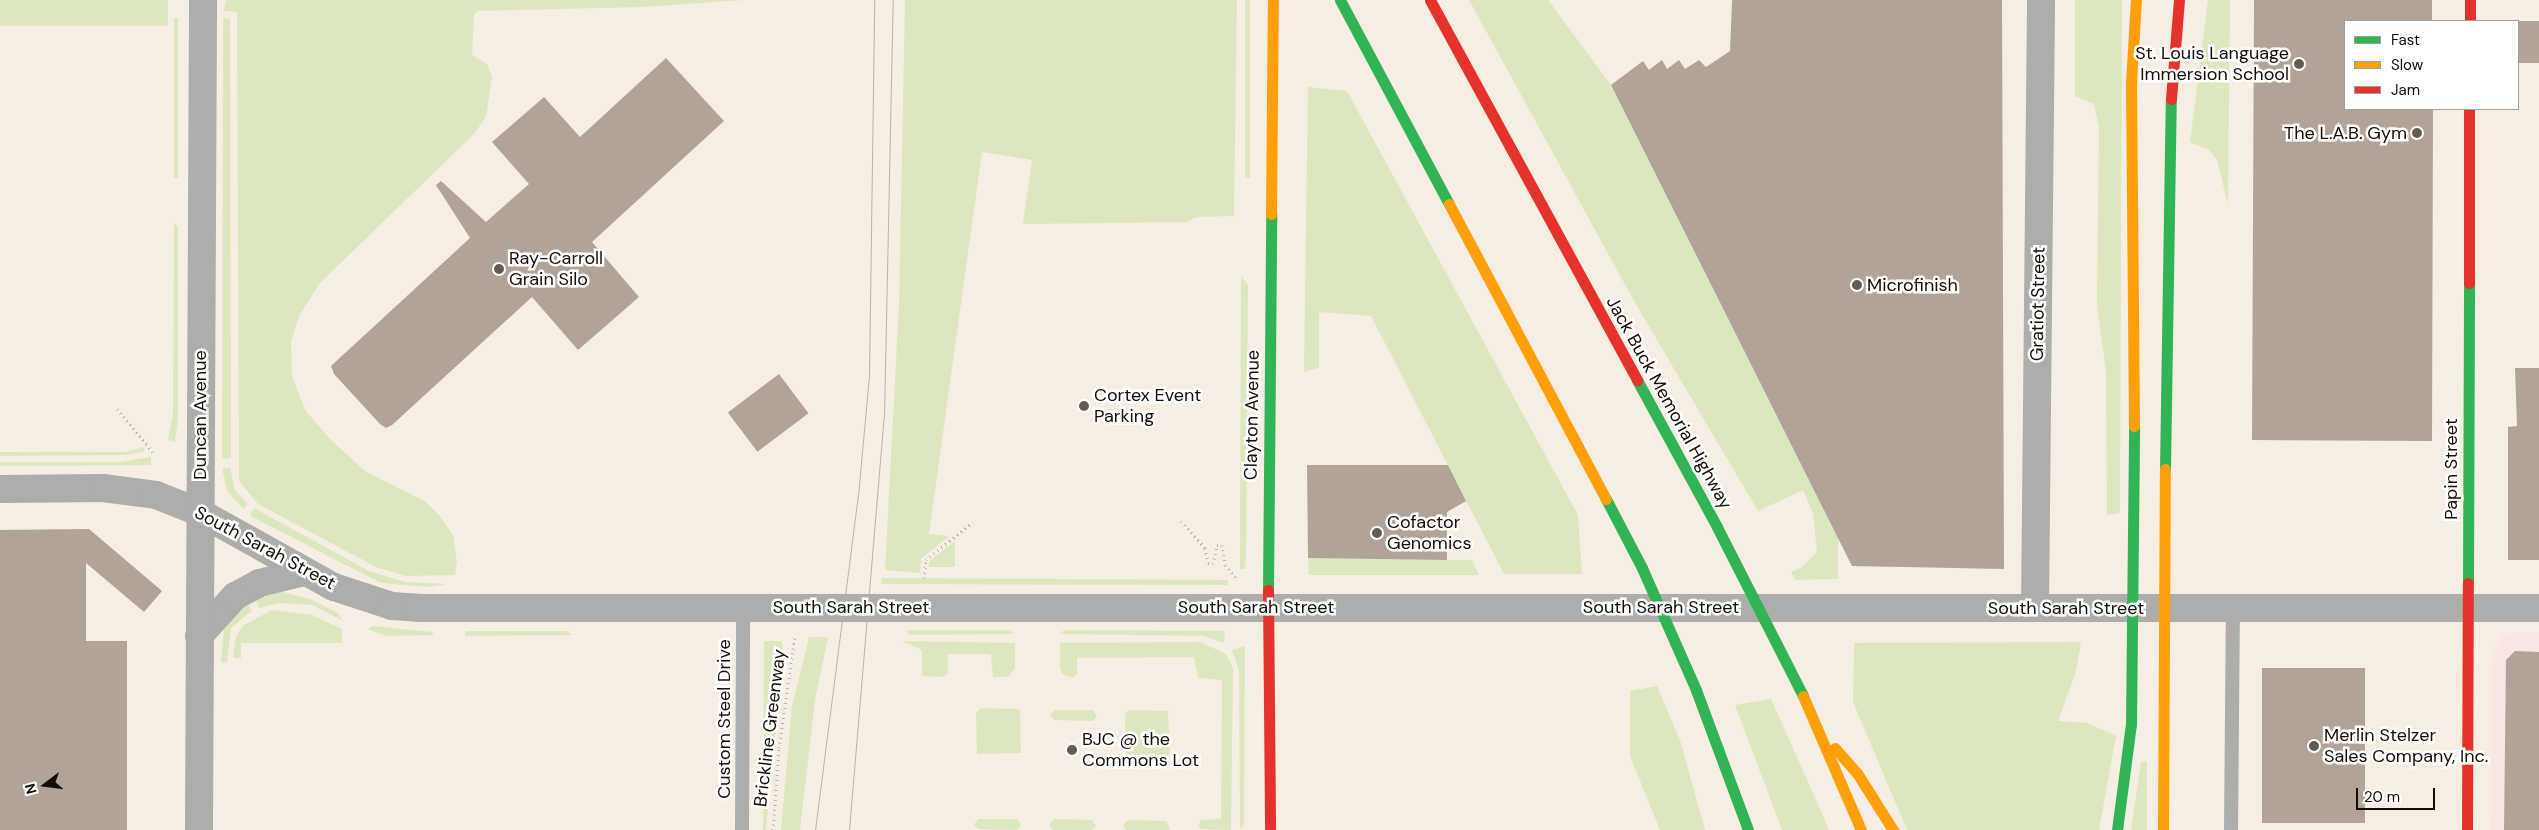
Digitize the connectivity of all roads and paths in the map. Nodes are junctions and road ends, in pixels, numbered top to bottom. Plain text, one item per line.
1 (202, 0) edge
2 (1273, 0) edge
3 (1340, 0) edge
4 (1430, 0) edge
5 (2040, 0) edge
6 (2136, 0) edge
7 (2179, 0) edge
8 (2470, 0) edge
9 (2470, 20) edge
10 (2470, 110) edge
11 (117, 409) dead end
12 (153, 452) dead end
13 (0, 489) edge
14 (200, 512) junction
15 (1181, 521) dead end
16 (973, 522) dead end
17 (304, 572) junction
18 (924, 578) dead end
19 (1236, 578) dead end
20 (743, 607) junction
21 (1268, 607) junction
22 (2035, 608) junction
23 (2469, 608) junction
24 (2539, 608) edge
25 (2233, 609) junction
26 (795, 630) dead end
27 (199, 636) junction
28 (1819, 730) junction
29 (199, 830) edge
30 (742, 830) edge
31 (773, 830) edge
32 (1270, 830) edge
33 (1748, 830) edge
34 (1861, 830) edge
35 (1893, 830) edge
36 (2117, 830) edge
37 (2163, 830) edge
38 (2231, 830) edge
39 (2467, 830) edge

1 - 14 street, Duncan Avenue
2 - 21 main road, Clayton Avenue
3 - 33 main road
4 - 28 main road, Jack Buck Memorial Highway
5 - 22 street, Gratiot Street
6 - 36 main road
7 - 37 main road
8 - 9 main road
10 - 23 main road, Papin Street
11 - 12 path
13 - 14 street, South Sarah Street
14 - 17 street, South Sarah Street
14 - 27 street, Duncan Avenue
15 - 19 path
16 - 18 path
17 - 20 street, South Sarah Street
17 - 27 street
20 - 21 street, South Sarah Street
20 - 30 lane, Custom Steel Drive
21 - 22 street, South Sarah Street
21 - 32 main road, Clayton Avenue
22 - 25 street, South Sarah Street
23 - 24 street, South Sarah Street
23 - 25 street, South Sarah Street
23 - 39 main road, Papin Street
25 - 38 lane
26 - 31 path, Brickline Greenway
27 - 29 street, Duncan Avenue
28 - 34 main road, Jack Buck Memorial Highway
28 - 35 main road

